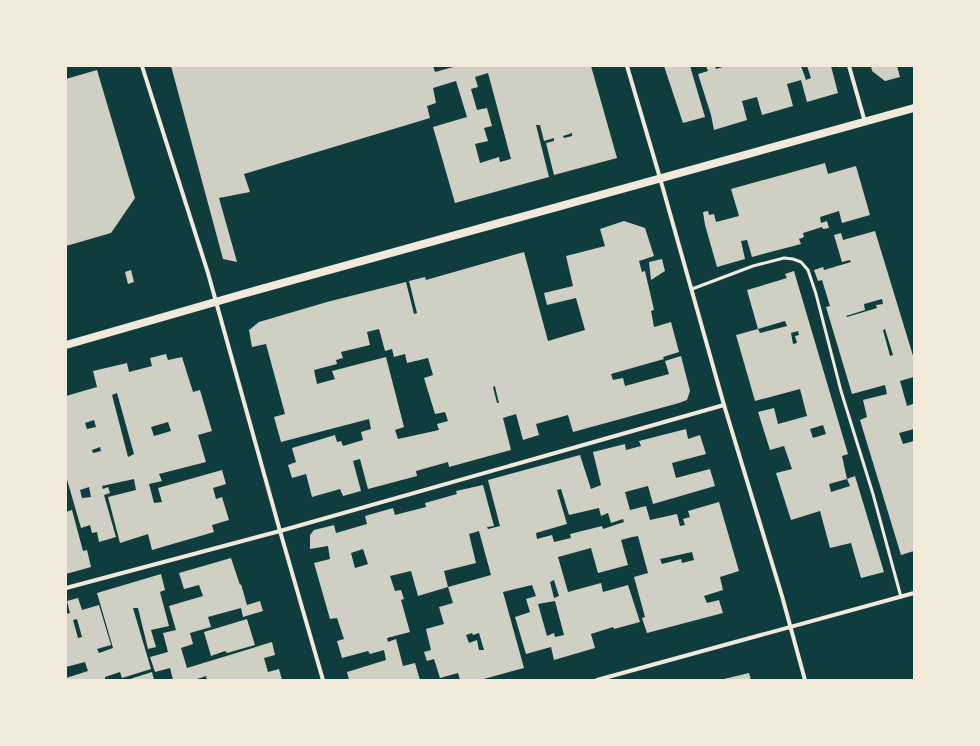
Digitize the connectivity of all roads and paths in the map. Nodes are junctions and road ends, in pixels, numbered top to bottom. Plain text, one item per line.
1 (142, 66) edge
2 (627, 66) edge
3 (849, 66) edge
4 (914, 108) edge
5 (865, 122) junction
6 (660, 178) junction
7 (692, 289) junction
8 (216, 302) junction
9 (66, 345) edge
10 (724, 405) junction
11 (280, 530) junction
12 (66, 588) edge
13 (914, 593) edge
14 (901, 597) junction
15 (790, 628) junction
16 (323, 680) edge
17 (596, 680) edge
18 (805, 680) edge

1 - 8 street
2 - 6 street
3 - 5 street
4 - 5 main road
5 - 6 main road
6 - 7 street
6 - 8 main road
7 - 10 street
7 - 14 lane
8 - 9 main road
8 - 11 street
10 - 11 street
10 - 15 street
11 - 12 street
11 - 16 street
13 - 14 street
14 - 15 street
15 - 17 street
15 - 18 street

